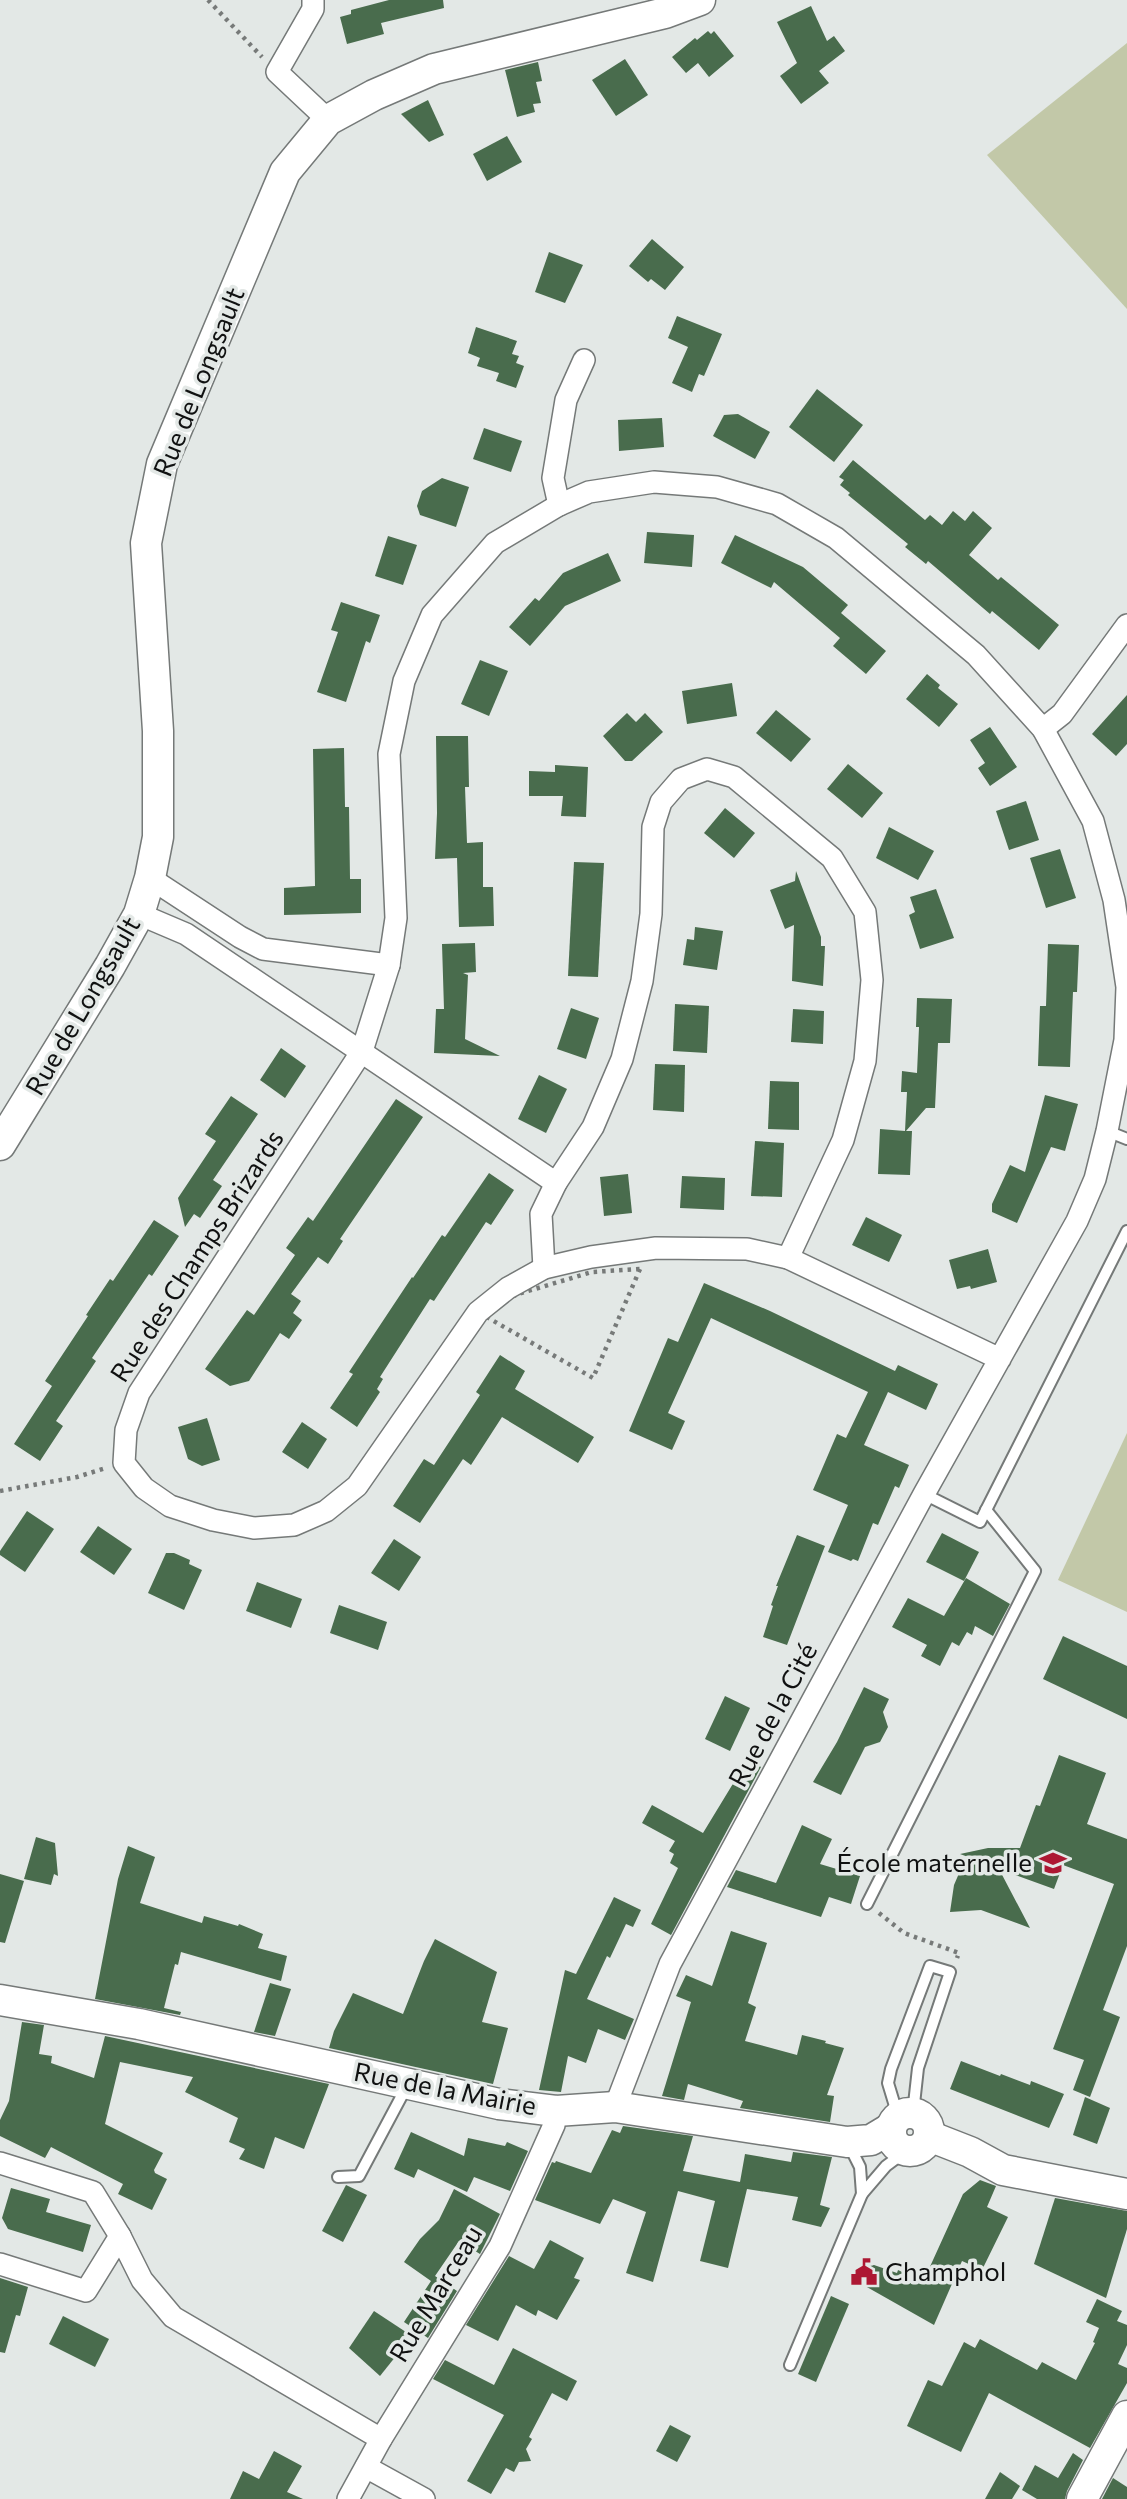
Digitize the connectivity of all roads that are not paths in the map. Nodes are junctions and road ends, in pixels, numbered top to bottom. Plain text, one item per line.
1 (313, 0) edge
2 (701, 0) edge
3 (328, 120) junction
4 (584, 360) dead end
5 (559, 506) junction
6 (1127, 625) edge
7 (1043, 729) junction
8 (150, 878) junction
9 (139, 914) junction
10 (389, 965) junction
11 (1127, 987) edge
12 (362, 1051) junction
13 (1117, 1135) edge
14 (0, 1146) edge
15 (556, 1183) junction
16 (1127, 1231) edge
17 (788, 1258) junction
18 (544, 1268) junction
19 (1000, 1359) junction
20 (925, 1494) junction
21 (986, 1510) junction
22 (867, 1904) road end
23 (0, 2000) edge
24 (409, 2083) junction
25 (615, 2107) junction
26 (556, 2111) junction
27 (907, 2129) junction
28 (847, 2142) junction
29 (0, 2163) edge
30 (338, 2177) dead end
31 (862, 2194) junction
32 (1127, 2194) edge
33 (120, 2236) junction
34 (0, 2264) edge
35 (790, 2365) dead end
36 (1127, 2416) edge
37 (381, 2439) junction
38 (366, 2467) junction
39 (348, 2499) edge
40 (424, 2499) edge
41 (1082, 2499) edge

1 - 3 street
2 - 3 street, Rue de Longsault
3 - 8 street, Rue de Longsault
4 - 5 street
5 - 7 street, Rue des Champs Brizards
5 - 10 street, Rue des Champs Brizards
6 - 7 street
7 - 11 street, Rue des Champs Brizards
8 - 9 street, Rue de Longsault
8 - 10 street
9 - 12 street
9 - 14 street, Rue de Longsault
10 - 12 street, Rue des Champs Brizards
11 - 13 street, Rue des Champs Brizards
12 - 15 street
12 - 18 street, Rue des Champs Brizards
13 - 19 street, Rue des Champs Brizards
15 - 17 street
15 - 18 street
16 - 21 lane
17 - 18 street
17 - 19 street
19 - 20 street, Rue de la Cité
20 - 21 lane
20 - 25 street, Rue de la Cité
21 - 22 lane
23 - 24 street, Rue de la Mairie
24 - 26 street, Rue de la Mairie
24 - 30 lane
25 - 26 street, Rue de la Mairie
25 - 28 street, Rue de la Mairie
26 - 37 street, Rue Marceau
27 - 27 lane
27 - 28 street, Rue de la Mairie
27 - 31 lane
27 - 32 street
28 - 31 lane
29 - 33 street
31 - 35 lane
33 - 34 street
33 - 37 street
36 - 41 street
37 - 38 street, Rue Marceau
38 - 39 street, Rue Marceau
38 - 40 street

